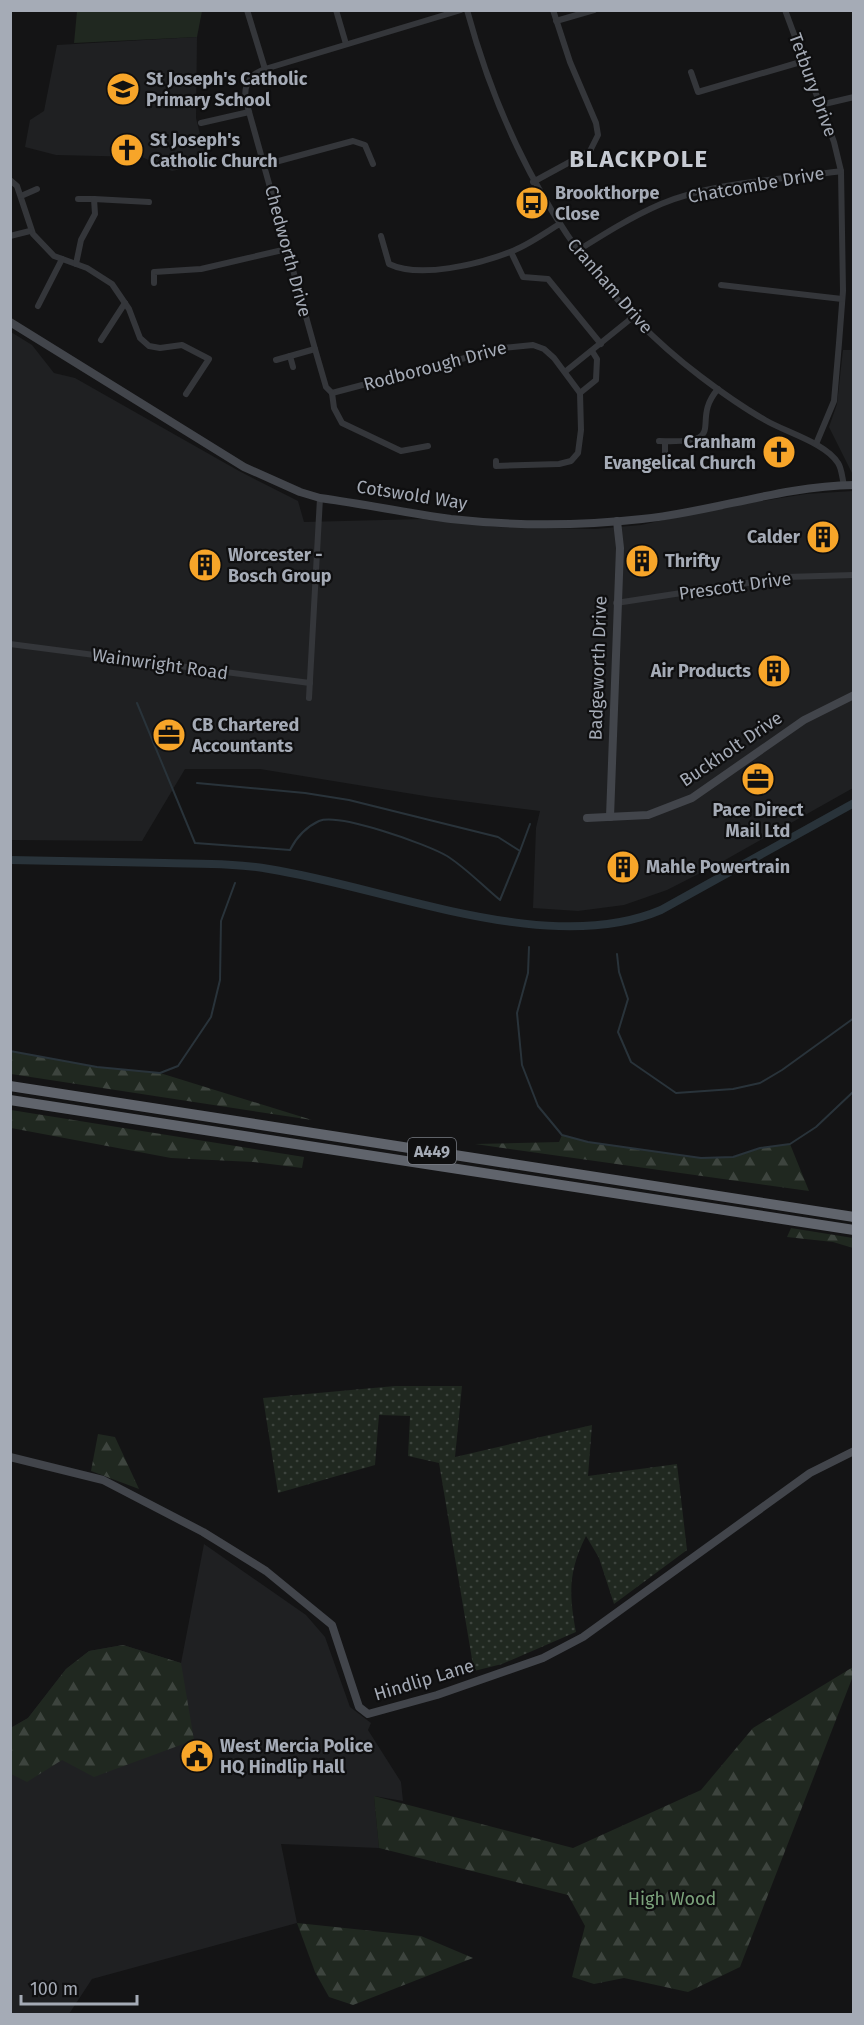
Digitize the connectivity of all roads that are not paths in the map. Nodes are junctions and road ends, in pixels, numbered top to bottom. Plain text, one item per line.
1 (247, 10) edge
2 (336, 10) edge
3 (461, 10) edge
4 (467, 10) edge
5 (553, 10) edge
6 (594, 10) edge
7 (785, 10) edge
8 (556, 21) junction
9 (346, 44) junction
10 (804, 61) junction
11 (265, 69) junction
12 (691, 72) dead end
13 (854, 98) edge
14 (820, 105) junction
15 (249, 112) junction
16 (201, 123) dead end
17 (373, 164) dead end
18 (264, 165) junction
19 (841, 171) junction
20 (10, 180) edge
21 (534, 182) junction
22 (37, 189) dead end
23 (21, 196) junction
24 (78, 199) dead end
25 (94, 199) junction
26 (149, 201) dead end
27 (558, 225) junction
28 (30, 231) junction
29 (10, 236) edge
30 (381, 236) dead end
31 (287, 249) junction
32 (577, 251) junction
33 (511, 252) junction
34 (62, 259) junction
35 (76, 264) junction
36 (154, 283) dead end
37 (721, 285) dead end
38 (842, 299) junction
39 (125, 303) junction
40 (38, 306) dead end
41 (633, 317) junction
42 (10, 322) edge
43 (101, 340) dead end
44 (601, 344) junction
45 (315, 349) junction
46 (592, 351) junction
47 (290, 356) junction
48 (276, 360) dead end
49 (293, 367) dead end
50 (566, 372) junction
51 (718, 389) junction
52 (332, 393) junction
53 (580, 393) junction
54 (186, 394) dead end
55 (816, 444) junction
56 (428, 446) dead end
57 (665, 452) dead end
58 (496, 461) dead end
59 (844, 485) junction
60 (854, 485) edge
61 (320, 498) junction
62 (617, 521) junction
63 (854, 575) edge
64 (616, 603) junction
65 (10, 644) edge
66 (310, 683) junction
67 (854, 694) edge
68 (309, 698) dead end
69 (610, 817) junction
70 (587, 818) dead end
71 (10, 1086) edge
72 (10, 1100) edge
73 (852, 1216) edge
74 (854, 1230) edge
75 (854, 1452) edge
76 (10, 1456) edge

1 - 11 street
2 - 9 street
3 - 9 street
4 - 21 street, Cranham Drive
5 - 8 street
6 - 8 street
7 - 10 street, Tetbury Drive
8 - 21 street
9 - 11 street
10 - 12 street
10 - 14 street, Tetbury Drive
11 - 15 street, Chedworth Drive
13 - 14 street
14 - 19 street, Tetbury Drive
15 - 16 street
15 - 18 street, Chedworth Drive
17 - 18 street
18 - 31 street, Chedworth Drive
19 - 32 street, Chatcombe Drive
19 - 38 street, Tetbury Drive
20 - 23 street
21 - 27 street, Cranham Drive
22 - 23 street
23 - 28 street
24 - 25 street
25 - 26 street
25 - 35 street
27 - 32 street, Cranham Drive
27 - 33 street
28 - 29 street
28 - 34 street
30 - 33 street
31 - 36 street
31 - 45 street, Chedworth Drive
32 - 41 street, Cranham Drive
33 - 44 street
34 - 35 street
34 - 40 street
35 - 39 street
37 - 38 street
38 - 55 street, Tetbury Drive
39 - 43 street
39 - 54 street
41 - 44 street
41 - 51 street, Cranham Drive
42 - 61 street, Cotswold Way
44 - 46 street
45 - 47 street
45 - 52 street, Chedworth Drive
46 - 50 street
46 - 53 street
47 - 48 street
47 - 49 street
50 - 52 street, Rodborough Drive
50 - 53 street, Rodborough Drive
51 - 55 street, Cranham Drive
51 - 57 street
52 - 56 street, Chedworth Drive
53 - 58 street
55 - 59 street, Cranham Drive
59 - 60 street, Cotswold Way
59 - 62 street, Cotswold Way
61 - 62 street, Cotswold Way
61 - 66 street
62 - 64 street, Badgeworth Drive
63 - 64 street, Prescott Drive
64 - 69 street, Badgeworth Drive
65 - 66 street, Wainwright Road
66 - 68 street
67 - 69 street, Buckholt Drive
69 - 70 street, Buckholt Drive
71 - 73 highway, A449
72 - 74 highway, A449
75 - 76 street, Hindlip Lane

